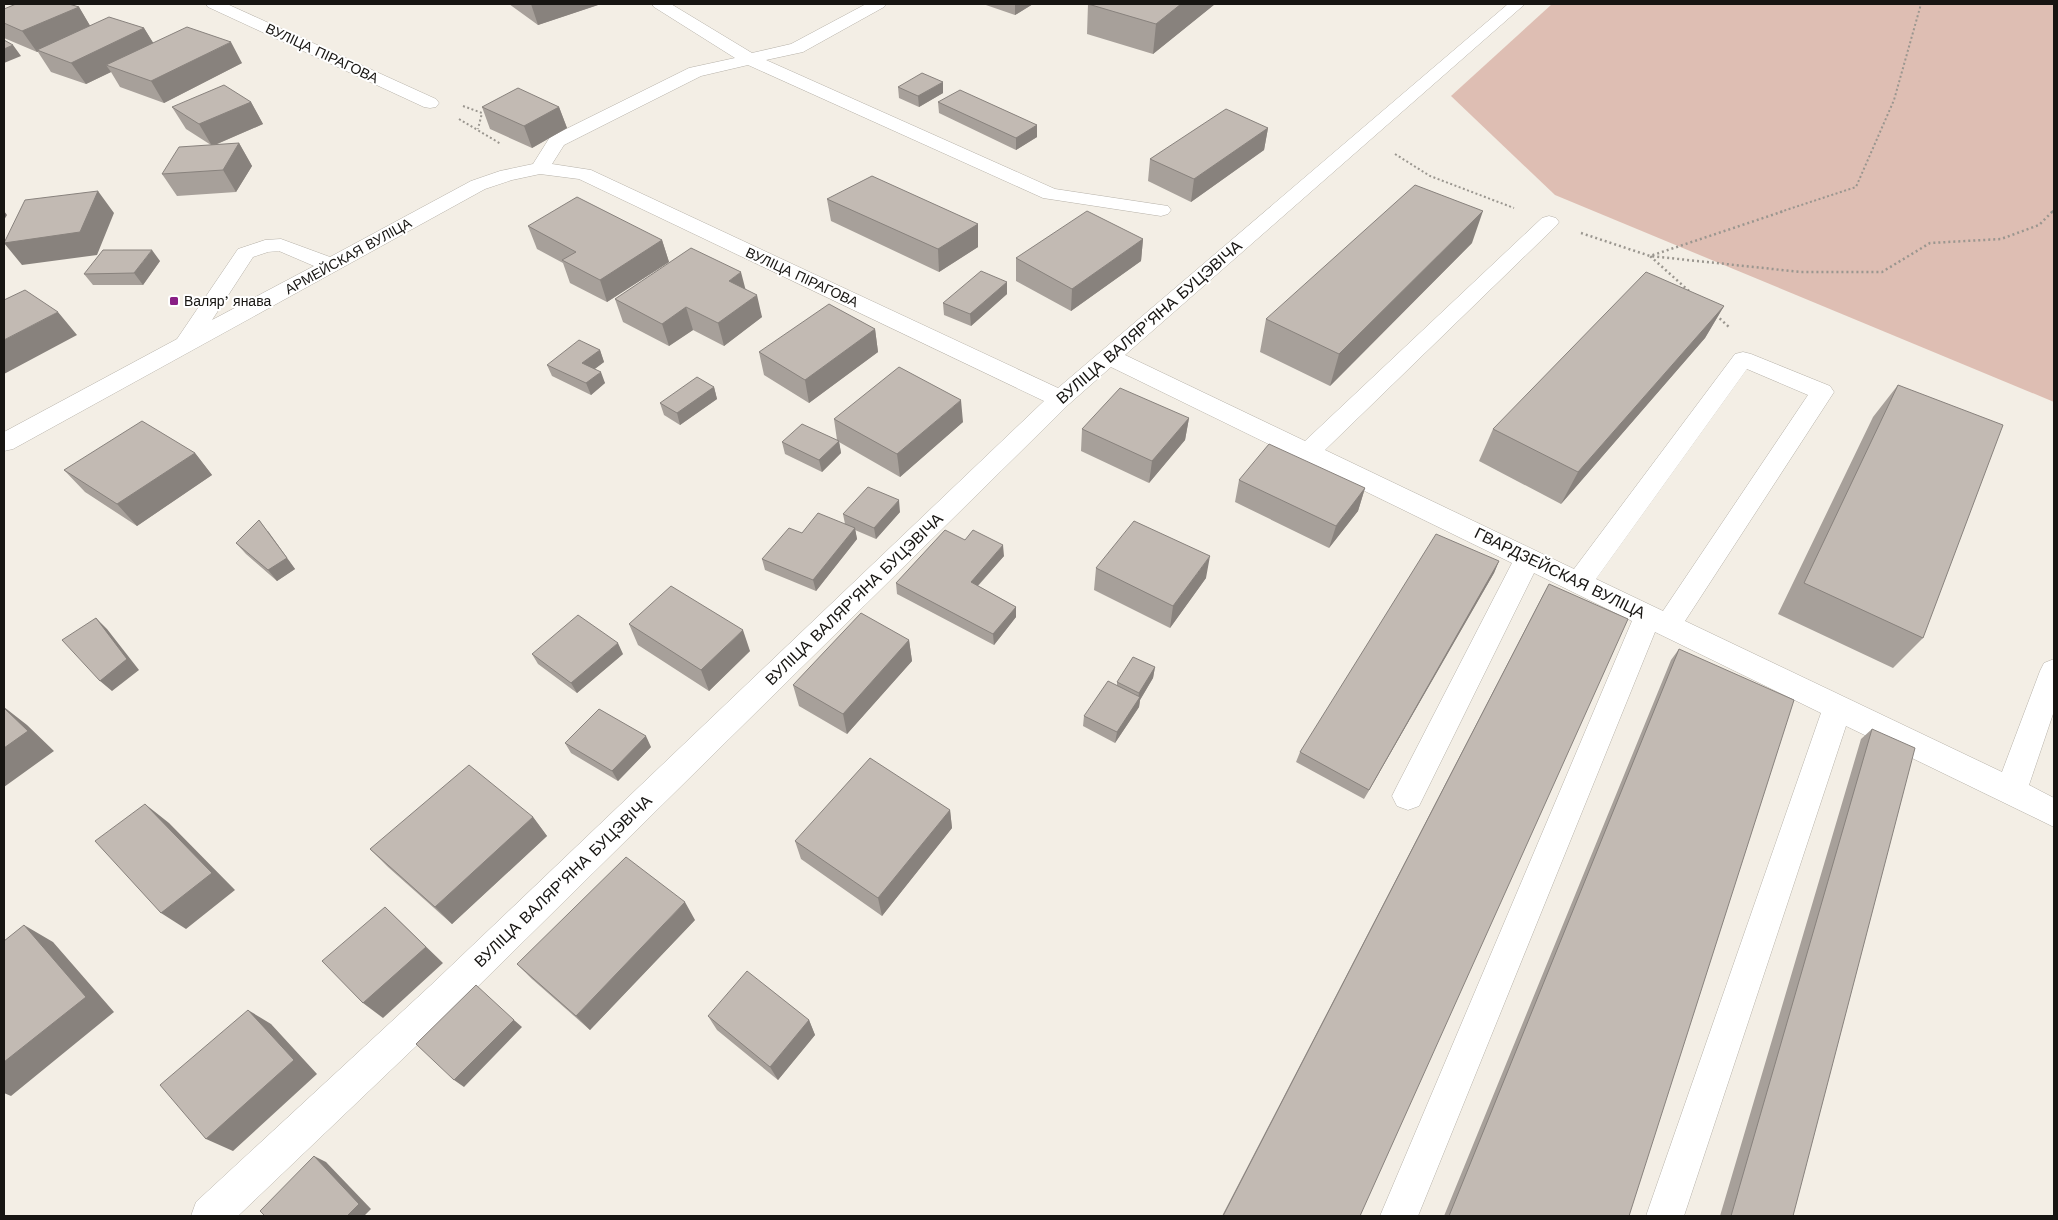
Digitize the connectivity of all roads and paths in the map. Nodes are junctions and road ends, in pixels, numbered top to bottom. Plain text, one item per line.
1 (214, 4) edge
2 (660, 4) edge
3 (878, 4) edge
4 (1518, 4) edge
5 (1920, 4) edge
6 (748, 59) junction
7 (430, 103) dead end
8 (1365, 136) junction
9 (540, 168) junction
10 (1161, 210) dead end
11 (2054, 210) edge
12 (1549, 222) junction
13 (1650, 256) junction
14 (331, 266) junction
15 (1693, 295) edge
16 (1715, 314) edge
17 (184, 346) junction
18 (1108, 356) junction
19 (1770, 370) junction
20 (1060, 399) junction
21 (4, 443) edge
22 (1308, 452) junction
23 (1528, 558) junction
24 (1579, 583) junction
25 (1658, 621) junction
26 (2054, 670) edge
27 (1838, 707) junction
28 (2011, 790) junction
29 (1408, 796) dead end
30 (2054, 813) edge
31 (210, 1216) edge
32 (1399, 1216) edge
33 (1665, 1216) edge

1 - 7 street, ВУЛІЦА ПІРАГОВА
2 - 6 street
3 - 6 street
4 - 8 street, ВУЛІЦА ВАЛЯР'ЯНА БУЦЭВІЧА
5 - 13 path
6 - 9 street
6 - 10 street
8 - 12 path
8 - 18 street, ВУЛІЦА ВАЛЯР'ЯНА БУЦЭВІЧА
9 - 14 street, АРМЕЙСКАЯ ВУЛІЦА
9 - 20 street, ВУЛІЦА ПІРАГОВА
11 - 13 path
12 - 13 path
12 - 22 street
13 - 15 path
14 - 17 street, АРМЕЙСКАЯ ВУЛІЦА
14 - 17 street
16 - 19 path
17 - 21 street, АРМЕЙСКАЯ ВУЛІЦА
18 - 20 street, ВУЛІЦА ВАЛЯР'ЯНА БУЦЭВІЧА
18 - 22 street, ГВАРДЗЕЙСКАЯ ВУЛІЦА
19 - 24 street
19 - 25 street
20 - 31 street, ВУЛІЦА ВАЛЯР'ЯНА БУЦЭВІЧА
22 - 23 street, ГВАРДЗЕЙСКАЯ ВУЛІЦА
23 - 24 street, ГВАРДЗЕЙСКАЯ ВУЛІЦА
23 - 29 street
24 - 25 street, ГВАРДЗЕЙСКАЯ ВУЛІЦА
25 - 27 street, ГВАРДЗЕЙСКАЯ ВУЛІЦА
25 - 32 street
26 - 28 street
27 - 28 street, ГВАРДЗЕЙСКАЯ ВУЛІЦА
27 - 33 street
28 - 30 street, ГВАРДЗЕЙСКАЯ ВУЛІЦА

